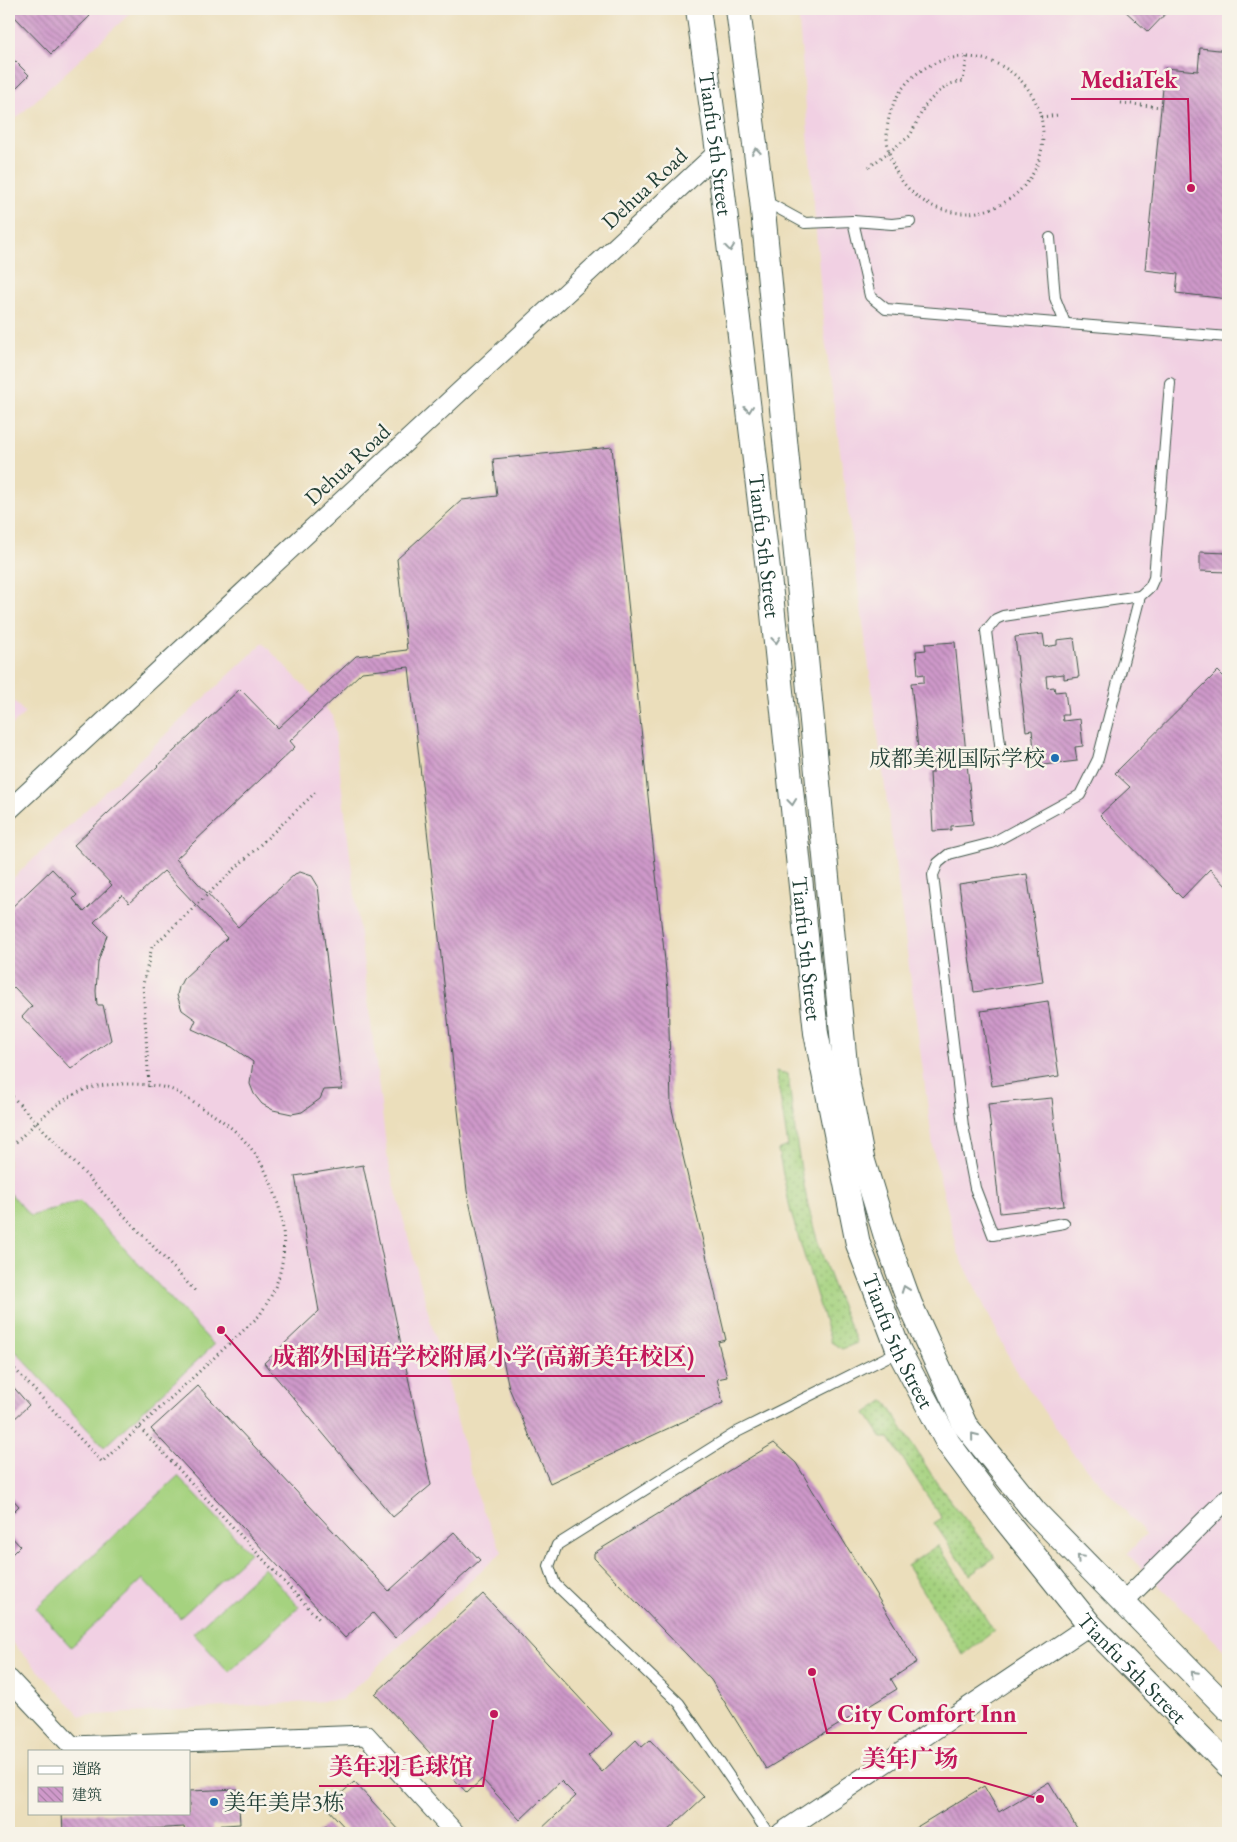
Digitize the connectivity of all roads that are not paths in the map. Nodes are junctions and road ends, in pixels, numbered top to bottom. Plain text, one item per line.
1 (698, 9) edge
2 (738, 9) edge
3 (718, 152) junction
4 (762, 200) junction
5 (853, 221) junction
6 (910, 222) dead end
7 (1050, 238) dead end
8 (1064, 324) junction
9 (1228, 337) edge
10 (1170, 384) dead end
11 (1140, 596) junction
12 (1002, 760) dead end
13 (9, 810) edge
14 (1064, 1222) dead end
15 (899, 1351) junction
16 (1228, 1498) edge
17 (1123, 1602) junction
18 (1090, 1625) junction
19 (9, 1679) edge
20 (1228, 1709) edge
21 (1228, 1765) edge
22 (456, 1833) edge
23 (768, 1833) edge
24 (781, 1833) edge

1 - 3 street, Tianfu 5th Street
4 -> 2 street, Tianfu 5th Street
3 - 13 street, Dehua Road
3 -> 15 street, Tianfu 5th Street
4 - 5 lane
17 -> 4 street, Tianfu 5th Street
5 - 6 lane
5 - 8 lane
7 - 8 lane
8 - 9 lane
10 - 11 lane
11 - 12 lane
11 - 14 lane
15 - 18 street, Tianfu 5th Street
15 - 23 lane
16 - 17 street
20 -> 17 street, Tianfu 5th Street
18 - 21 street, Tianfu 5th Street
18 - 24 street
19 - 22 street

